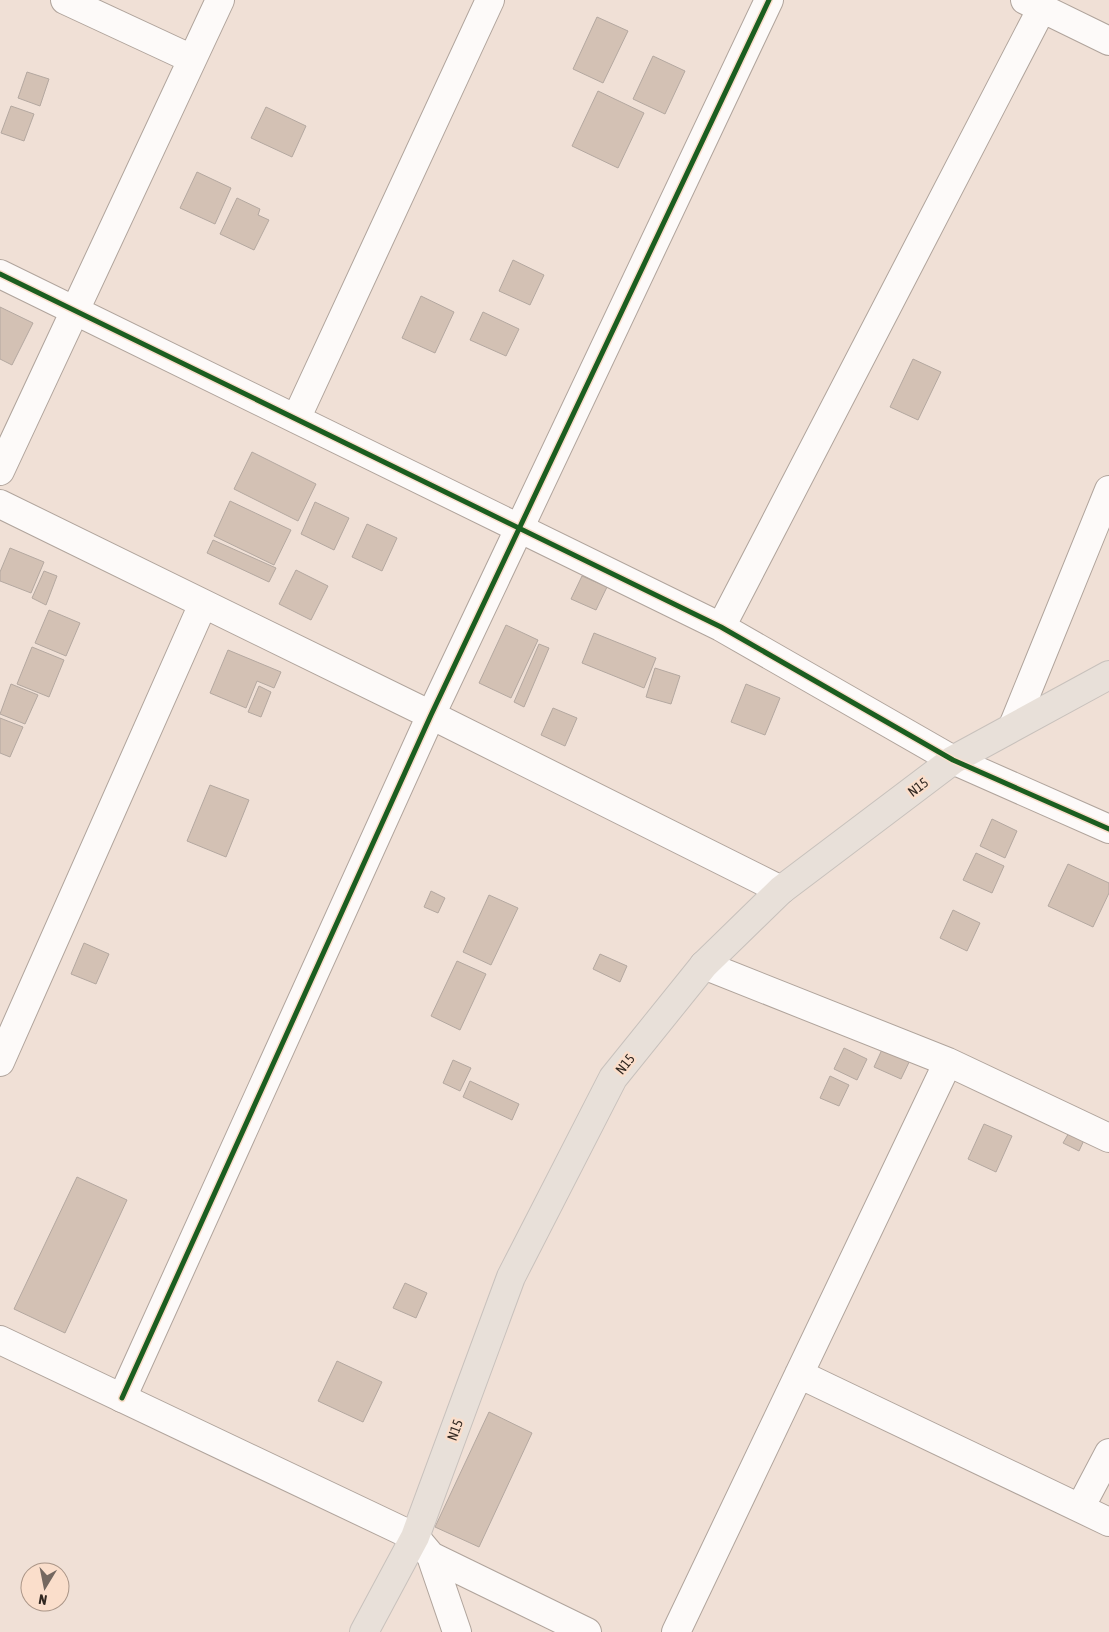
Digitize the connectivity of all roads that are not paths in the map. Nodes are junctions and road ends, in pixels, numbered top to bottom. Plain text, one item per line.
1 (65, 0) edge
2 (220, 0) edge
3 (490, 0) edge
4 (769, 0) edge
5 (1033, 4) edge
6 (1109, 41) edge
7 (192, 60) junction
8 (0, 274) edge
9 (74, 310) junction
10 (296, 419) junction
11 (0, 471) edge
12 (1109, 490) edge
13 (0, 504) edge
14 (519, 528) junction
15 (203, 604) junction
16 (721, 627) junction
17 (1109, 675) edge
18 (431, 715) junction
19 (1013, 726) junction
20 (953, 760) junction
21 (1109, 829) edge
22 (781, 890) junction
23 (704, 965) junction
24 (0, 1062) edge
25 (948, 1062) junction
26 (1109, 1138) edge
27 (0, 1340) edge
28 (799, 1374) junction
29 (122, 1398) junction
30 (1109, 1453) edge
31 (1080, 1508) junction
32 (1109, 1522) edge
33 (423, 1547) junction
34 (364, 1632) edge
35 (457, 1632) edge
36 (587, 1632) edge
37 (676, 1632) edge

1 - 7 street
2 - 7 street
3 - 10 street
4 - 14 street
5 - 6 street
5 - 16 street
7 - 9 street
8 - 9 street
9 - 10 street
9 - 11 street
10 - 14 street
12 - 19 street
13 - 15 street
14 - 16 street
14 - 18 street
15 - 18 street
15 - 24 street
16 - 20 street
17 - 19 main road, N15
18 - 22 street
18 - 29 street
19 - 20 main road, N15
20 - 21 street
20 - 22 main road, N15
22 - 23 main road, N15
23 - 25 street
23 - 33 main road, N15
25 - 26 street
25 - 28 street
27 - 29 street
28 - 31 street
28 - 37 street
29 - 33 street
30 - 31 street
31 - 32 street
33 - 34 main road, N15
33 - 35 street
33 - 36 street

